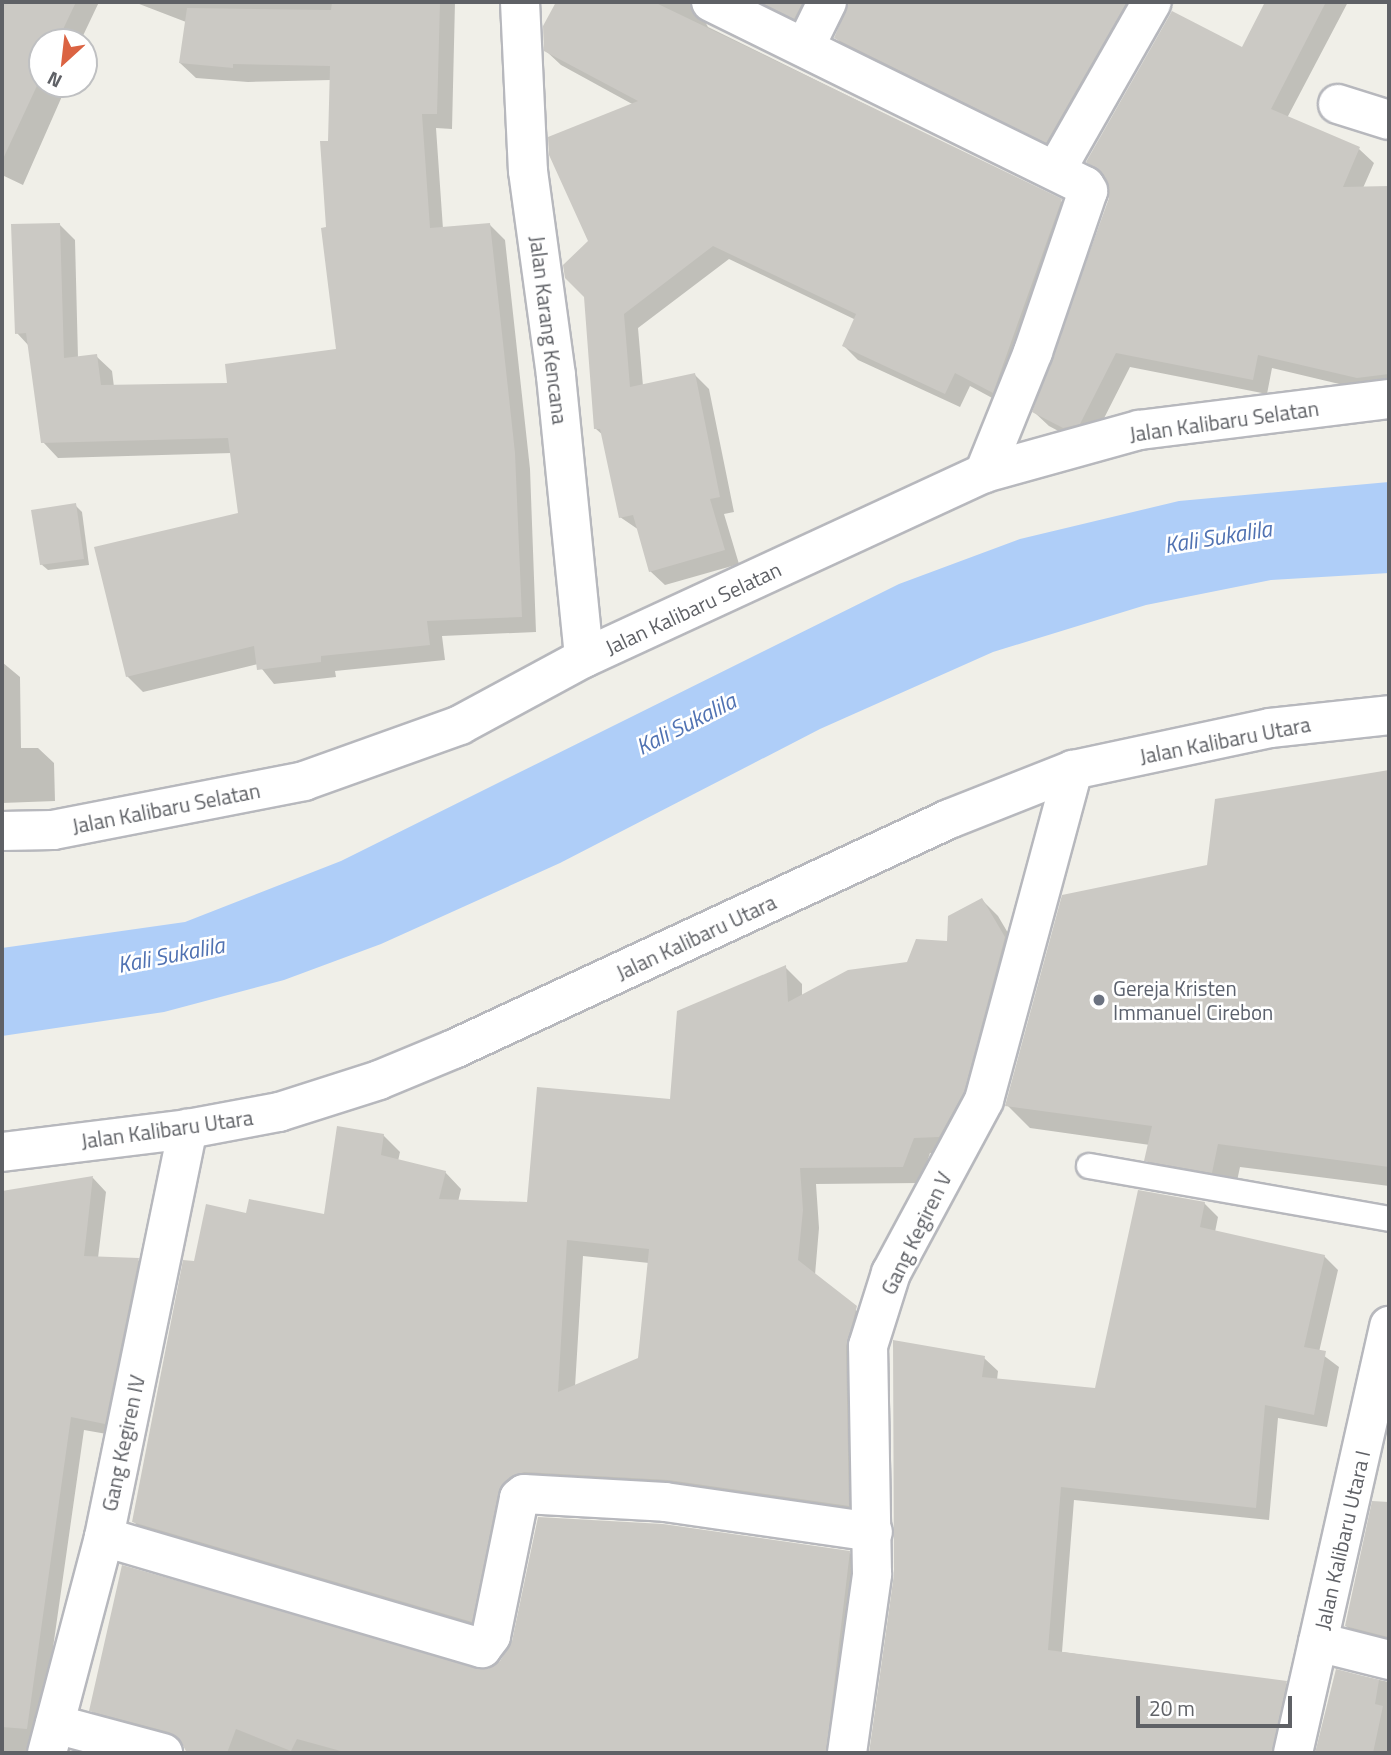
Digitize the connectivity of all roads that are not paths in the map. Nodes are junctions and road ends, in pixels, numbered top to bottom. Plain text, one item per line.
1 (520, 2) edge
2 (711, 2) edge
3 (827, 2) edge
4 (1152, 2) edge
5 (805, 47) junction
6 (1338, 104) dead end
7 (1389, 120) edge
8 (1056, 170) junction
9 (1389, 399) edge
10 (984, 473) junction
11 (584, 659) junction
12 (1389, 715) edge
13 (1073, 770) junction
14 (2, 831) edge
15 (188, 1129) junction
16 (2, 1152) edge
17 (1089, 1166) dead end
18 (1389, 1219) edge
19 (1389, 1326) edge
20 (873, 1532) junction
21 (104, 1537) junction
22 (1318, 1642) junction
23 (1389, 1660) edge
24 (51, 1738) edge
25 (163, 1753) edge
26 (847, 1753) edge
27 (1293, 1753) edge

1 - 11 street, Jalan Karang Kencana
2 - 5 street
3 - 5 street
4 - 8 street
5 - 8 street
6 - 7 street
8 - 10 street
9 - 10 street, Jalan Kalibaru Selatan
10 - 11 street, Jalan Kalibaru Selatan
11 - 14 street, Jalan Kalibaru Selatan
12 - 13 street, Jalan Kalibaru Utara
13 - 15 street, Jalan Kalibaru Utara
13 - 20 street, Gang Kegiren V
15 - 16 street, Jalan Kalibaru Utara
15 - 21 street, Gang Kegiren IV
17 - 18 lane
19 - 22 street, Jalan Kalibaru Utara I
20 - 21 street
20 - 26 street, Gang Kegiren V
21 - 24 street, Gang Kegiren IV
22 - 23 street
22 - 27 street, Jalan Kalibaru Utara I
24 - 25 street

